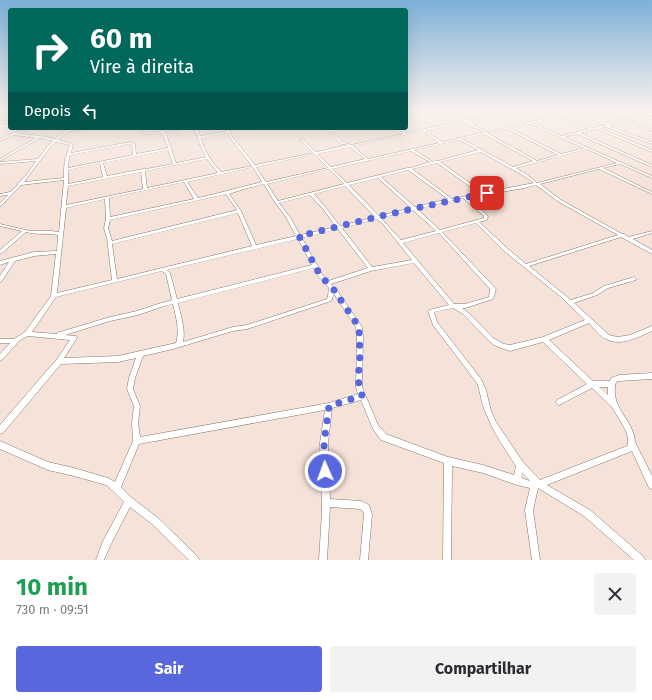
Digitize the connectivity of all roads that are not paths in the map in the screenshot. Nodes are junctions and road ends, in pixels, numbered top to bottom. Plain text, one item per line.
1 (10, 136) edge
2 (32, 136) edge
3 (60, 136) edge
4 (165, 136) edge
5 (205, 136) edge
6 (232, 136) edge
7 (335, 136) edge
8 (395, 136) edge
9 (432, 136) edge
10 (466, 136) edge
11 (492, 136) edge
12 (524, 136) edge
13 (564, 136) edge
14 (584, 136) edge
15 (616, 136) edge
16 (636, 136) edge
17 (39, 137) junction
18 (200, 137) joint
19 (561, 137) joint
20 (458, 138) junction
21 (0, 140) edge
22 (55, 140) junction
23 (302, 140) dead end
24 (442, 142) junction
25 (652, 143) edge
26 (350, 145) junction
27 (587, 148) junction
28 (169, 149) junction
29 (412, 150) junction
30 (480, 151) junction
31 (652, 151) edge
32 (315, 153) junction
33 (68, 154) junction
34 (562, 155) junction
35 (135, 156) junction
36 (208, 158) junction
37 (0, 160) edge
38 (39, 160) junction
39 (368, 160) junction
40 (102, 162) junction
41 (434, 162) junction
42 (537, 162) junction
43 (0, 163) edge
44 (620, 163) junction
45 (175, 164) junction
46 (254, 166) junction
47 (652, 166) edge
48 (331, 168) junction
49 (408, 168) junction
50 (513, 168) junction
51 (599, 168) junction
52 (66, 169) junction
53 (142, 171) junction
54 (220, 173) junction
55 (378, 176) junction
56 (105, 177) junction
57 (652, 177) edge
58 (66, 179) junction
59 (187, 181) junction
60 (537, 183) junction
61 (19, 184) junction
62 (264, 184) junction
63 (346, 184) junction
64 (66, 185) junction
65 (146, 189) junction
66 (651, 191) edge
67 (480, 192) junction
68 (11, 193) junction
69 (227, 193) junction
70 (311, 193) junction
71 (0, 194) edge
72 (107, 197) junction
73 (464, 197) junction
74 (197, 200) junction
75 (451, 200) junction
76 (277, 202) junction
77 (0, 205) edge
78 (63, 207) junction
79 (415, 208) junction
80 (239, 211) junction
81 (377, 217) junction
82 (108, 219) junction
83 (477, 222) junction
84 (0, 225) edge
85 (62, 227) junction
86 (340, 227) junction
87 (25, 230) junction
88 (439, 231) junction
89 (51, 232) junction
90 (652, 232) edge
91 (60, 234) junction
92 (299, 236) junction
93 (623, 236) junction
94 (629, 239) junction
95 (400, 242) junction
96 (110, 243) junction
97 (255, 247) junction
98 (0, 252) edge
99 (58, 252) junction
100 (652, 252) edge
101 (13, 260) junction
102 (415, 261) junction
103 (0, 263) edge
104 (315, 266) junction
105 (525, 266) junction
106 (371, 269) junction
107 (166, 271) junction
108 (634, 279) dead end
109 (0, 280) edge
110 (115, 280) junction
111 (330, 285) junction
112 (54, 296) junction
113 (329, 300) junction
114 (174, 301) junction
115 (570, 302) junction
116 (343, 303) junction
117 (453, 306) junction
118 (589, 321) junction
119 (652, 328) edge
120 (26, 334) junction
121 (55, 335) junction
122 (18, 338) junction
123 (544, 339) junction
124 (0, 341) edge
125 (179, 345) junction
126 (140, 355) junction
127 (0, 358) edge
128 (59, 361) junction
129 (652, 376) edge
130 (593, 384) junction
131 (611, 384) junction
132 (362, 396) junction
133 (559, 402) dead end
134 (614, 404) junction
135 (329, 406) junction
136 (0, 430) edge
137 (137, 441) junction
138 (632, 442) junction
139 (0, 445) edge
140 (448, 461) junction
141 (520, 464) junction
142 (517, 481) junction
143 (536, 485) junction
144 (652, 485) edge
145 (116, 488) junction
146 (129, 501) junction
147 (326, 503) junction
148 (100, 560) edge
149 (194, 560) edge
150 (323, 560) edge
151 (364, 560) edge
152 (447, 560) edge
153 (536, 560) edge
154 (641, 560) edge

1 - 21 street
2 - 17 street
3 - 22 street
4 - 28 street
5 - 18 street
6 - 46 street
7 - 26 street
8 - 26 street
9 - 24 street
10 - 20 street
11 - 42 street
12 - 34 street
13 - 19 street
14 - 47 street
15 - 31 street
16 - 25 street
17 - 22 street
17 - 37 street
18 - 36 street
19 - 27 street
20 - 24 street
20 - 30 street
22 - 33 street
22 - 38 street
23 - 32 street
24 - 29 street
26 - 32 street
26 - 39 street
27 - 34 street
27 - 44 street
28 - 35 street
28 - 45 street
29 - 39 street
29 - 41 street
30 - 41 street
30 - 50 street
32 - 46 street
32 - 48 street
33 - 35 street
33 - 52 street
34 - 42 street
35 - 40 street
36 - 45 street
36 - 54 street
38 - 43 street
38 - 61 street
39 - 48 street
40 - 52 street
40 - 56 street
41 - 49 street
41 - 67 street
42 - 50 street
44 - 51 street
44 - 57 street
45 - 53 street
46 - 54 street
46 - 62 street
48 - 62 street
48 - 63 street
49 - 55 street
49 - 75 street
50 - 60 street
51 - 60 street
51 - 66 street
52 - 58 street
53 - 56 street
53 - 65 street
54 - 59 street
55 - 63 street
55 - 79 street
56 - 64 street
58 - 61 street
58 - 64 street
59 - 65 street
59 - 74 street
60 - 67 street
60 - 93 street
61 - 68 street
62 - 69 street
62 - 76 street
63 - 70 street
63 - 81 street
64 - 78 street
65 - 72 street
67 - 73 street
68 - 71 street
68 - 77 street
69 - 74 street
69 - 80 street
70 - 76 street
70 - 86 street
72 - 78 street
72 - 82 street
73 - 75 street
73 - 83 street
74 - 82 street
75 - 79 street
76 - 92 street
78 - 85 street
79 - 81 street
79 - 88 street
80 - 96 street
80 - 97 street
81 - 86 street
81 - 95 street
82 - 96 street
83 - 88 street
83 - 105 street
84 - 87 street
85 - 89 street
85 - 91 street
86 - 92 street
86 - 106 street
87 - 89 street
87 - 98 street
88 - 95 street
88 - 117 street
89 - 91 street
90 - 94 street
91 - 99 street
92 - 97 street
92 - 104 street
93 - 94 street
93 - 105 street
94 - 100 street
95 - 102 street
96 - 110 street
97 - 107 street
99 - 101 street
99 - 112 street
101 - 103 street
101 - 109 street
102 - 106 street
102 - 117 street
104 - 111 street
104 - 114 street
105 - 115 street
106 - 111 street
107 - 110 street
107 - 114 street
108 - 115 street
110 - 112 street
111 - 113 street
111 - 116 street
112 - 120 street
113 - 116 street
113 - 125 street
114 - 121 street
114 - 125 street
115 - 118 street
116 - 132 street
117 - 123 street
117 - 141 street
118 - 119 street
118 - 123 street
120 - 121 street
120 - 122 street
121 - 128 street
122 - 124 street
122 - 127 street
123 - 130 street
125 - 126 street
126 - 128 street
126 - 137 street
128 - 136 street
129 - 131 street
130 - 131 street
130 - 133 street
130 - 134 street
131 - 134 street
132 - 135 street
132 - 140 street
134 - 138 street
135 - 137 street
135 - 147 street
137 - 145 street
138 - 143 street
138 - 144 street
139 - 145 street
140 - 142 street
140 - 152 street
141 - 142 street
141 - 143 street
142 - 143 street
143 - 153 street
143 - 154 street
145 - 146 street
146 - 148 street
146 - 149 street
147 - 150 street
147 - 151 street

